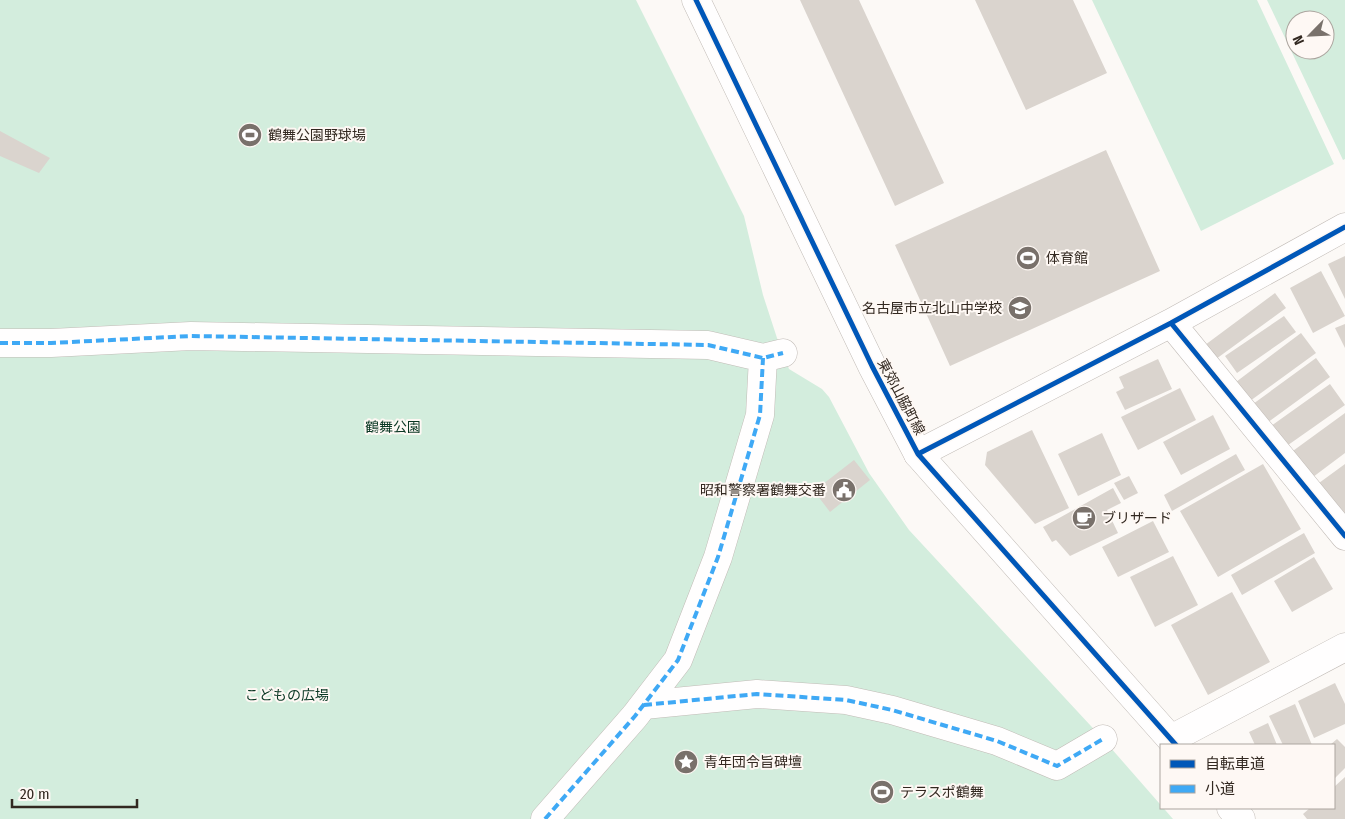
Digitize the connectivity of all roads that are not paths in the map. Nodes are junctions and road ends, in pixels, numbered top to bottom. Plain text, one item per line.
1 (696, 0) edge
2 (1345, 227) edge
3 (1171, 323) junction
4 (0, 343) edge
5 (918, 454) junction
6 (1345, 536) edge
7 (1345, 647) edge
8 (644, 705) junction
9 (1103, 739) dead end
10 (1173, 742) edge
11 (1232, 809) edge
12 (545, 819) edge
13 (1241, 819) edge

1 - 5 street, 東郊山脇町線
2 - 3 street
3 - 5 street
3 - 6 street
4 - 8 street
5 - 10 street, 東郊山脇町線
7 - 10 street
8 - 9 street
8 - 12 street
11 - 13 street

